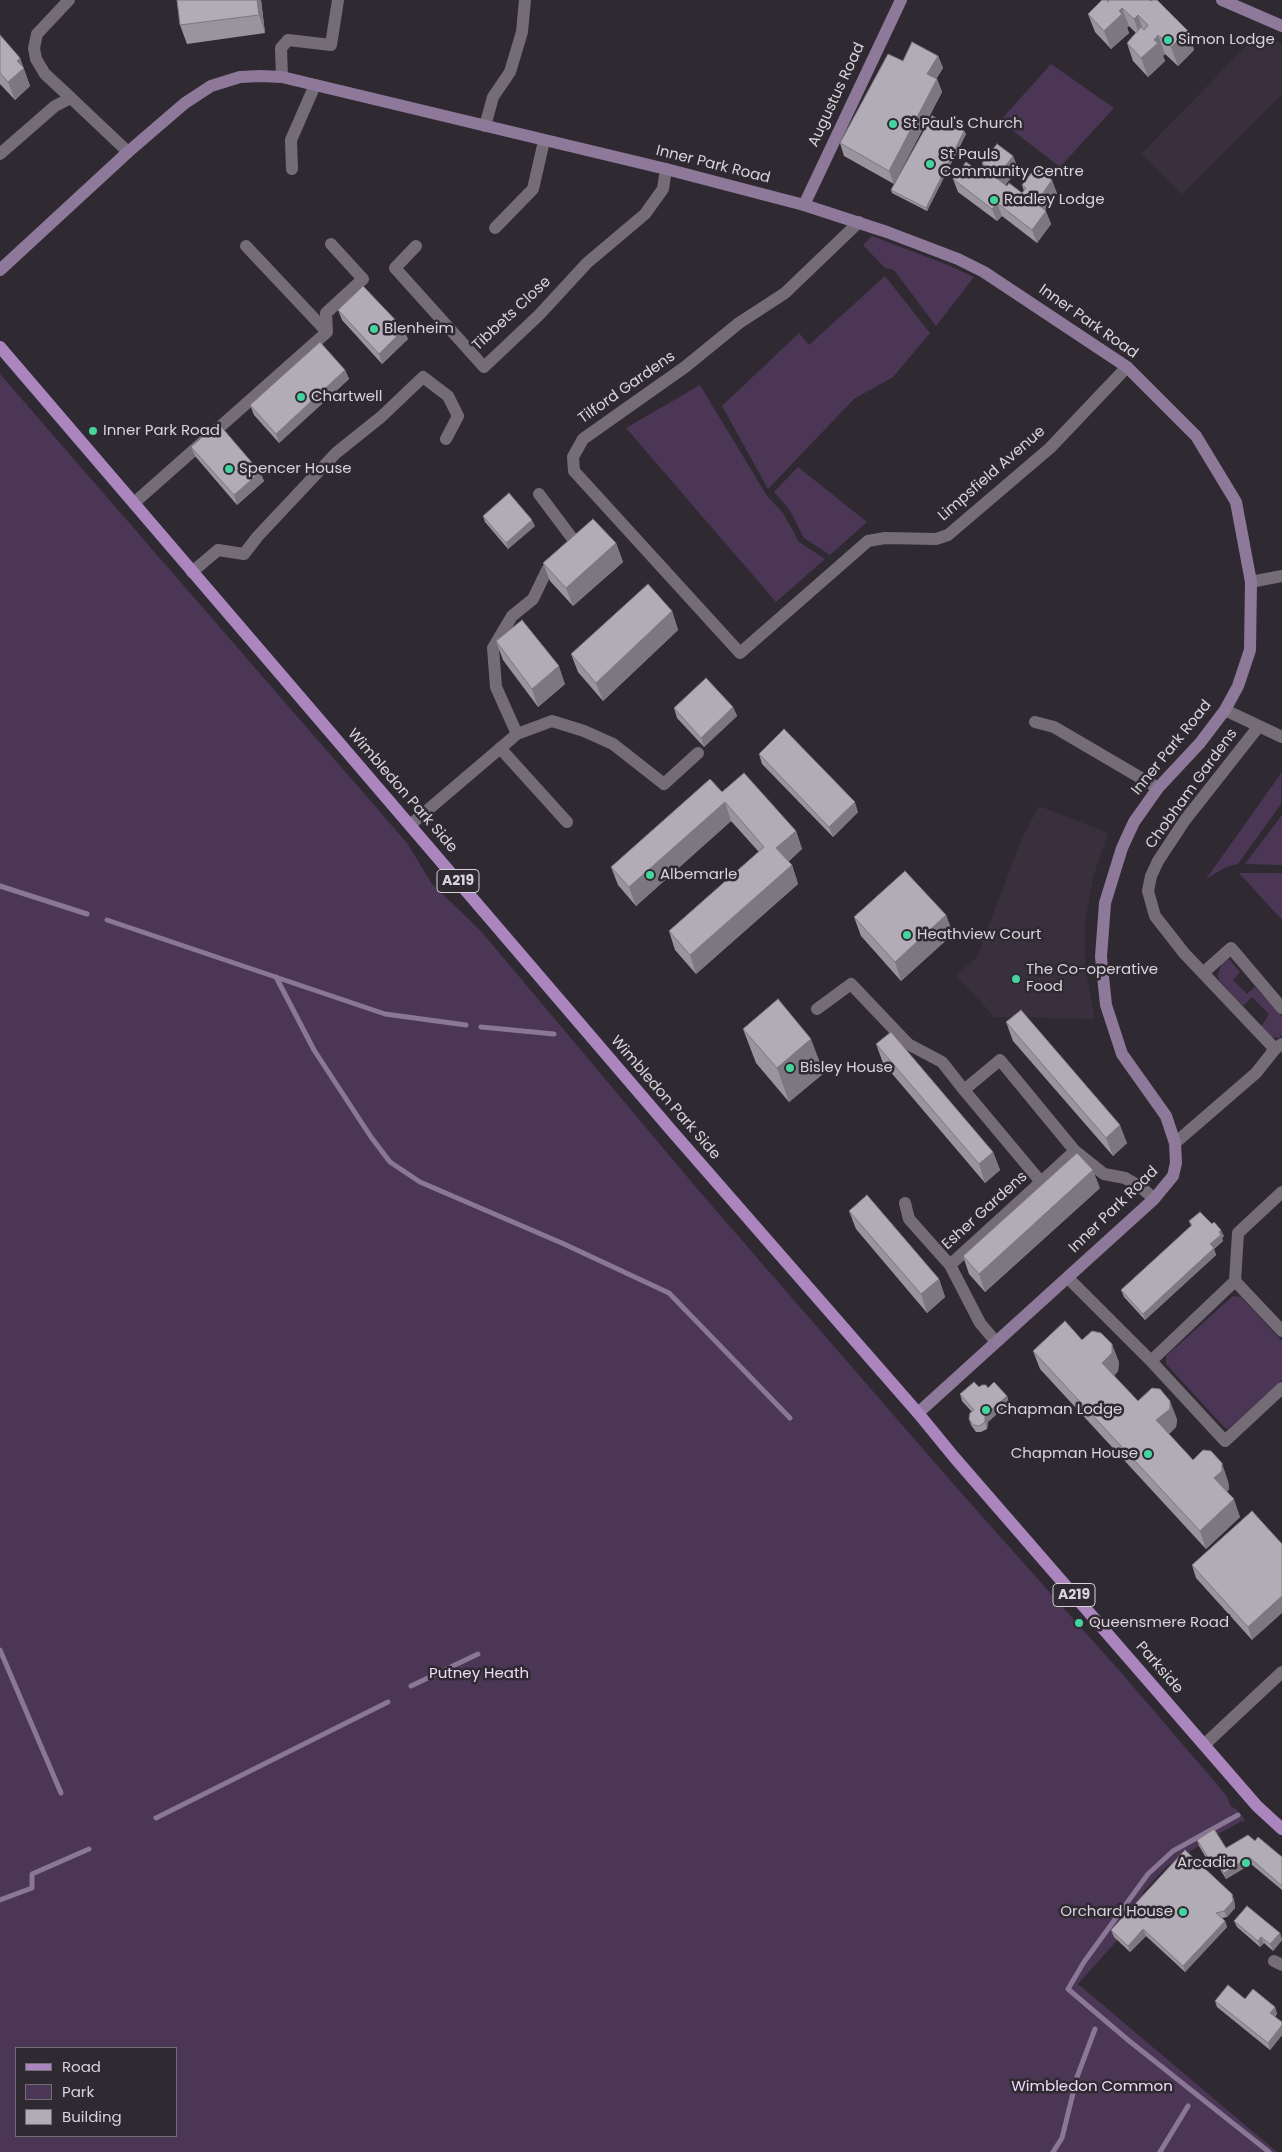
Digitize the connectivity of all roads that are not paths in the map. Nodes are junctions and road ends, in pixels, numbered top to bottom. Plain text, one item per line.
1 (69, 0) edge
2 (338, 0) edge
3 (525, 0) edge
4 (901, 0) edge
5 (1224, 0) edge
6 (1282, 26) edge
7 (282, 77) junction
8 (315, 85) junction
9 (71, 98) junction
10 (485, 126) junction
11 (544, 141) junction
12 (128, 152) junction
13 (0, 154) edge
14 (292, 169) dead end
15 (666, 169) junction
16 (804, 204) junction
17 (859, 222) junction
18 (495, 228) dead end
19 (331, 244) dead end
20 (246, 246) dead end
21 (416, 246) dead end
22 (0, 270) edge
23 (327, 332) junction
24 (0, 347) edge
25 (1127, 367) junction
26 (446, 439) dead end
27 (539, 494) dead end
28 (134, 503) junction
29 (192, 572) junction
30 (1282, 576) edge
31 (1251, 582) junction
32 (740, 653) joint
33 (1225, 710) junction
34 (1036, 722) dead end
35 (1259, 726) junction
36 (517, 734) junction
37 (1282, 737) edge
38 (500, 748) junction
39 (698, 753) dead end
40 (1158, 788) junction
41 (567, 822) dead end
42 (410, 825) junction
43 (1203, 972) junction
44 (1282, 1008) edge
45 (817, 1009) dead end
46 (1278, 1047) edge
47 (964, 1090) junction
48 (1175, 1143) junction
49 (1075, 1151) junction
50 (1041, 1182) junction
51 (1282, 1192) edge
52 (1154, 1199) junction
53 (905, 1203) dead end
54 (950, 1264) junction
55 (1068, 1278) junction
56 (1235, 1281) junction
57 (1282, 1330) edge
58 (996, 1342) junction
59 (1151, 1361) junction
60 (1282, 1388) edge
61 (918, 1412) junction
62 (1282, 1672) edge
63 (1204, 1745) junction
64 (1282, 1828) edge

1 - 9 street
2 - 7 street
3 - 10 street
4 - 16 street, Augustus Road
5 - 6 street
7 - 8 street, Inner Park Road
7 - 12 street, Inner Park Road
8 - 10 street, Inner Park Road
8 - 14 street
9 - 12 street
9 - 13 street
10 - 11 street, Inner Park Road
11 - 15 street, Inner Park Road
11 - 18 street
12 - 22 street, Inner Park Road
15 - 16 street, Inner Park Road
15 - 21 street, Tibbets Close
16 - 17 street, Inner Park Road
17 - 25 street, Inner Park Road
17 - 32 street, Tilford Gardens
19 - 23 street
20 - 23 street
23 - 28 street
24 - 28 main road, Wimbledon Park Side / A219
25 - 31 street, Inner Park Road
25 - 32 street, Limpsfield Avenue
26 - 29 street
27 - 36 street
28 - 29 main road, Wimbledon Park Side / A219
29 - 42 main road, Wimbledon Park Side / A219
30 - 31 street
31 - 33 street, Inner Park Road
33 - 35 street
33 - 40 street, Inner Park Road
34 - 40 street
35 - 37 street
35 - 43 street, Chobham Gardens
36 - 38 street
36 - 39 street
38 - 41 street
38 - 42 street
40 - 48 street, Inner Park Road
42 - 61 main road, Wimbledon Park Side / A219
43 - 44 street
43 - 46 street, Chobham Gardens
45 - 47 street, Esher Gardens
46 - 48 street, Chobham Gardens
47 - 49 street
47 - 50 street, Esher Gardens
48 - 52 street, Inner Park Road
49 - 50 street, Esher Gardens
49 - 52 street
50 - 54 street, Esher Gardens
51 - 56 street
52 - 55 street, Inner Park Road
53 - 54 street, Esher Gardens
54 - 58 street, Esher Gardens
55 - 58 street, Inner Park Road
55 - 59 street
56 - 57 street
56 - 59 street
58 - 61 street, Inner Park Road
59 - 60 street
61 - 63 main road, Parkside / A219
62 - 63 street
63 - 64 main road, Parkside / A219

